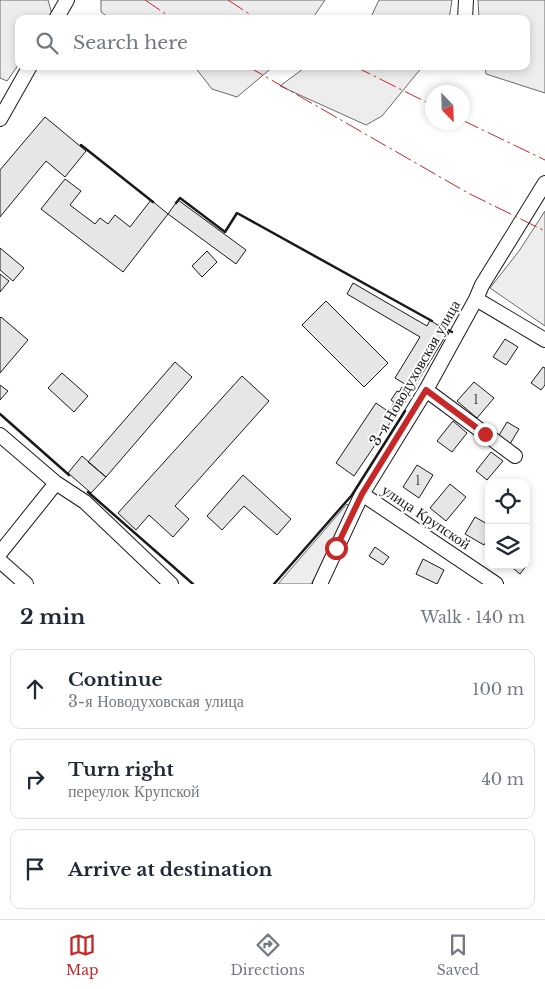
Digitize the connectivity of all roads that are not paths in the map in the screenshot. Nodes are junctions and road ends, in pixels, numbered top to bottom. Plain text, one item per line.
1 (67, 0) edge
2 (466, 0) edge
3 (58, 15) edge
4 (465, 15) edge
5 (28, 70) edge
6 (1, 115) edge
7 (545, 183) edge
8 (476, 299) junction
9 (545, 340) edge
10 (426, 390) junction
11 (0, 435) edge
12 (515, 456) dead end
13 (56, 483) junction
14 (362, 494) junction
15 (0, 553) edge
16 (0, 562) edge
17 (26, 584) edge
18 (171, 584) edge
19 (320, 584) edge
20 (496, 584) edge

1 - 3 street
2 - 4 street
5 - 6 street
7 - 8 street, 3-я Новодуховская улица
8 - 9 street
8 - 10 street, 3-я Новодуховская улица
10 - 12 street
10 - 14 street, 3-я Новодуховская улица
11 - 13 street
13 - 15 street
13 - 18 street
14 - 19 street, 3-я Новодуховская улица
14 - 20 street, улица Крупской
16 - 17 street

